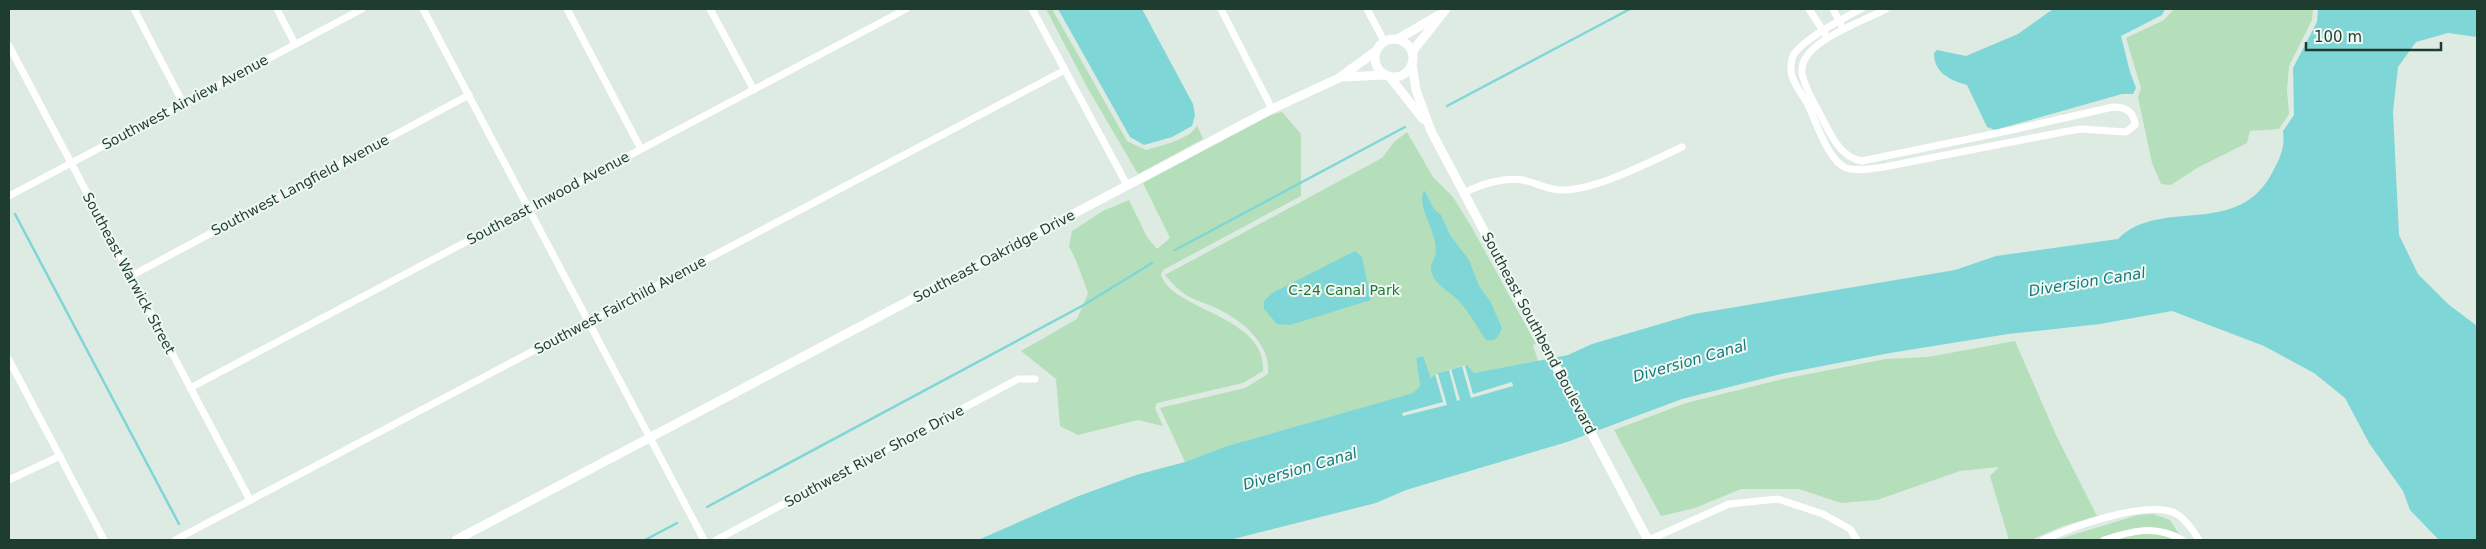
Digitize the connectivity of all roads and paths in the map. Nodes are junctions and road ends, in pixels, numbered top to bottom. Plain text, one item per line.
1 (134, 9) edge
2 (277, 9) edge
3 (362, 9) edge
4 (423, 9) edge
5 (567, 9) edge
6 (710, 9) edge
7 (906, 9) edge
8 (1032, 9) edge
9 (1220, 9) edge
10 (1367, 9) edge
11 (1809, 9) edge
12 (1833, 9) edge
13 (1861, 9) edge
14 (1886, 9) edge
15 (1445, 10) edge
16 (1839, 19) junction
17 (1843, 28) junction
18 (1824, 31) junction
19 (1828, 38) junction
20 (1398, 39) junction
21 (1384, 42) junction
22 (295, 44) junction
23 (9, 46) edge
24 (1376, 51) junction
25 (1412, 52) junction
26 (1412, 64) junction
27 (1064, 70) junction
28 (1387, 76) junction
29 (1340, 78) junction
30 (754, 90) junction
31 (468, 95) junction
32 (184, 103) junction
33 (1272, 109) junction
34 (1817, 117) junction
35 (2045, 123) junction
36 (1429, 127) junction
37 (2047, 135) junction
38 (1964, 140) junction
39 (1682, 147) dead end
40 (641, 149) junction
41 (1966, 151) junction
42 (1859, 160) junction
43 (71, 164) junction
44 (1858, 169) junction
45 (1127, 186) junction
46 (1464, 192) junction
47 (9, 196) edge
48 (529, 208) junction
49 (132, 276) junction
50 (588, 322) junction
51 (9, 360) edge
52 (1035, 379) dead end
53 (190, 388) junction
54 (650, 438) junction
55 (60, 456) junction
56 (9, 480) edge
57 (250, 500) junction
58 (2191, 529) junction
59 (104, 540) edge
60 (175, 540) edge
61 (456, 540) edge
62 (704, 540) edge
63 (716, 540) edge
64 (1648, 540) edge
65 (1857, 540) edge
66 (2042, 540) edge
67 (2104, 540) edge
68 (2182, 540) edge
69 (2198, 540) edge

1 - 32 street
2 - 22 street
3 - 22 street, Southwest Airview Avenue
4 - 31 street
5 - 40 street
6 - 30 street
7 - 30 street, Southeast Inwood Avenue
8 - 27 street
9 - 33 street
10 - 21 street
11 - 18 street
12 - 16 street
13 - 16 street
14 - 17 street
15 - 20 street
15 - 25 street
16 - 17 street
16 - 18 street
17 - 19 street
18 - 19 street
18 - 34 street
19 - 34 street
20 - 21 street
20 - 25 street
21 - 24 street
22 - 32 street, Southwest Airview Avenue
23 - 43 street, Southeast Warwick Street
24 - 28 street
24 - 29 street, Southeast Oakridge Drive
25 - 26 street
26 - 28 street
26 - 36 street, Southeast Southbend Boulevard
27 - 45 street
27 - 50 street, Southwest Fairchild Avenue
28 - 29 street, Southeast Oakridge Drive
28 - 36 street, Southeast Southbend Boulevard
29 - 33 street, Southeast Oakridge Drive
30 - 40 street, Southeast Inwood Avenue
31 - 48 street
31 - 49 street, Southwest Langfield Avenue
32 - 43 street, Southwest Airview Avenue
33 - 45 street, Southeast Oakridge Drive
34 - 42 street
34 - 44 street
35 - 37 street
35 - 37 street
35 - 38 street
36 - 46 street, Southeast Southbend Boulevard
37 - 41 street
38 - 41 street
38 - 42 street
39 - 46 street
40 - 48 street, Southeast Inwood Avenue
41 - 44 street
42 - 44 street
43 - 47 street, Southwest Airview Avenue
43 - 49 street, Southeast Warwick Street
45 - 54 street, Southeast Oakridge Drive
46 - 64 street, Southeast Southbend Boulevard
48 - 50 street
48 - 53 street, Southeast Inwood Avenue
49 - 53 street, Southeast Warwick Street
50 - 54 street
50 - 57 street, Southwest Fairchild Avenue
51 - 55 street
52 - 63 street, Southwest River Shore Drive
53 - 57 street, Southeast Warwick Street
54 - 61 street, Southeast Oakridge Drive
54 - 62 street
55 - 56 street
55 - 59 street
57 - 60 street, Southwest Fairchild Avenue
58 - 66 street
58 - 68 street
58 - 69 street
64 - 65 street
67 - 68 street

